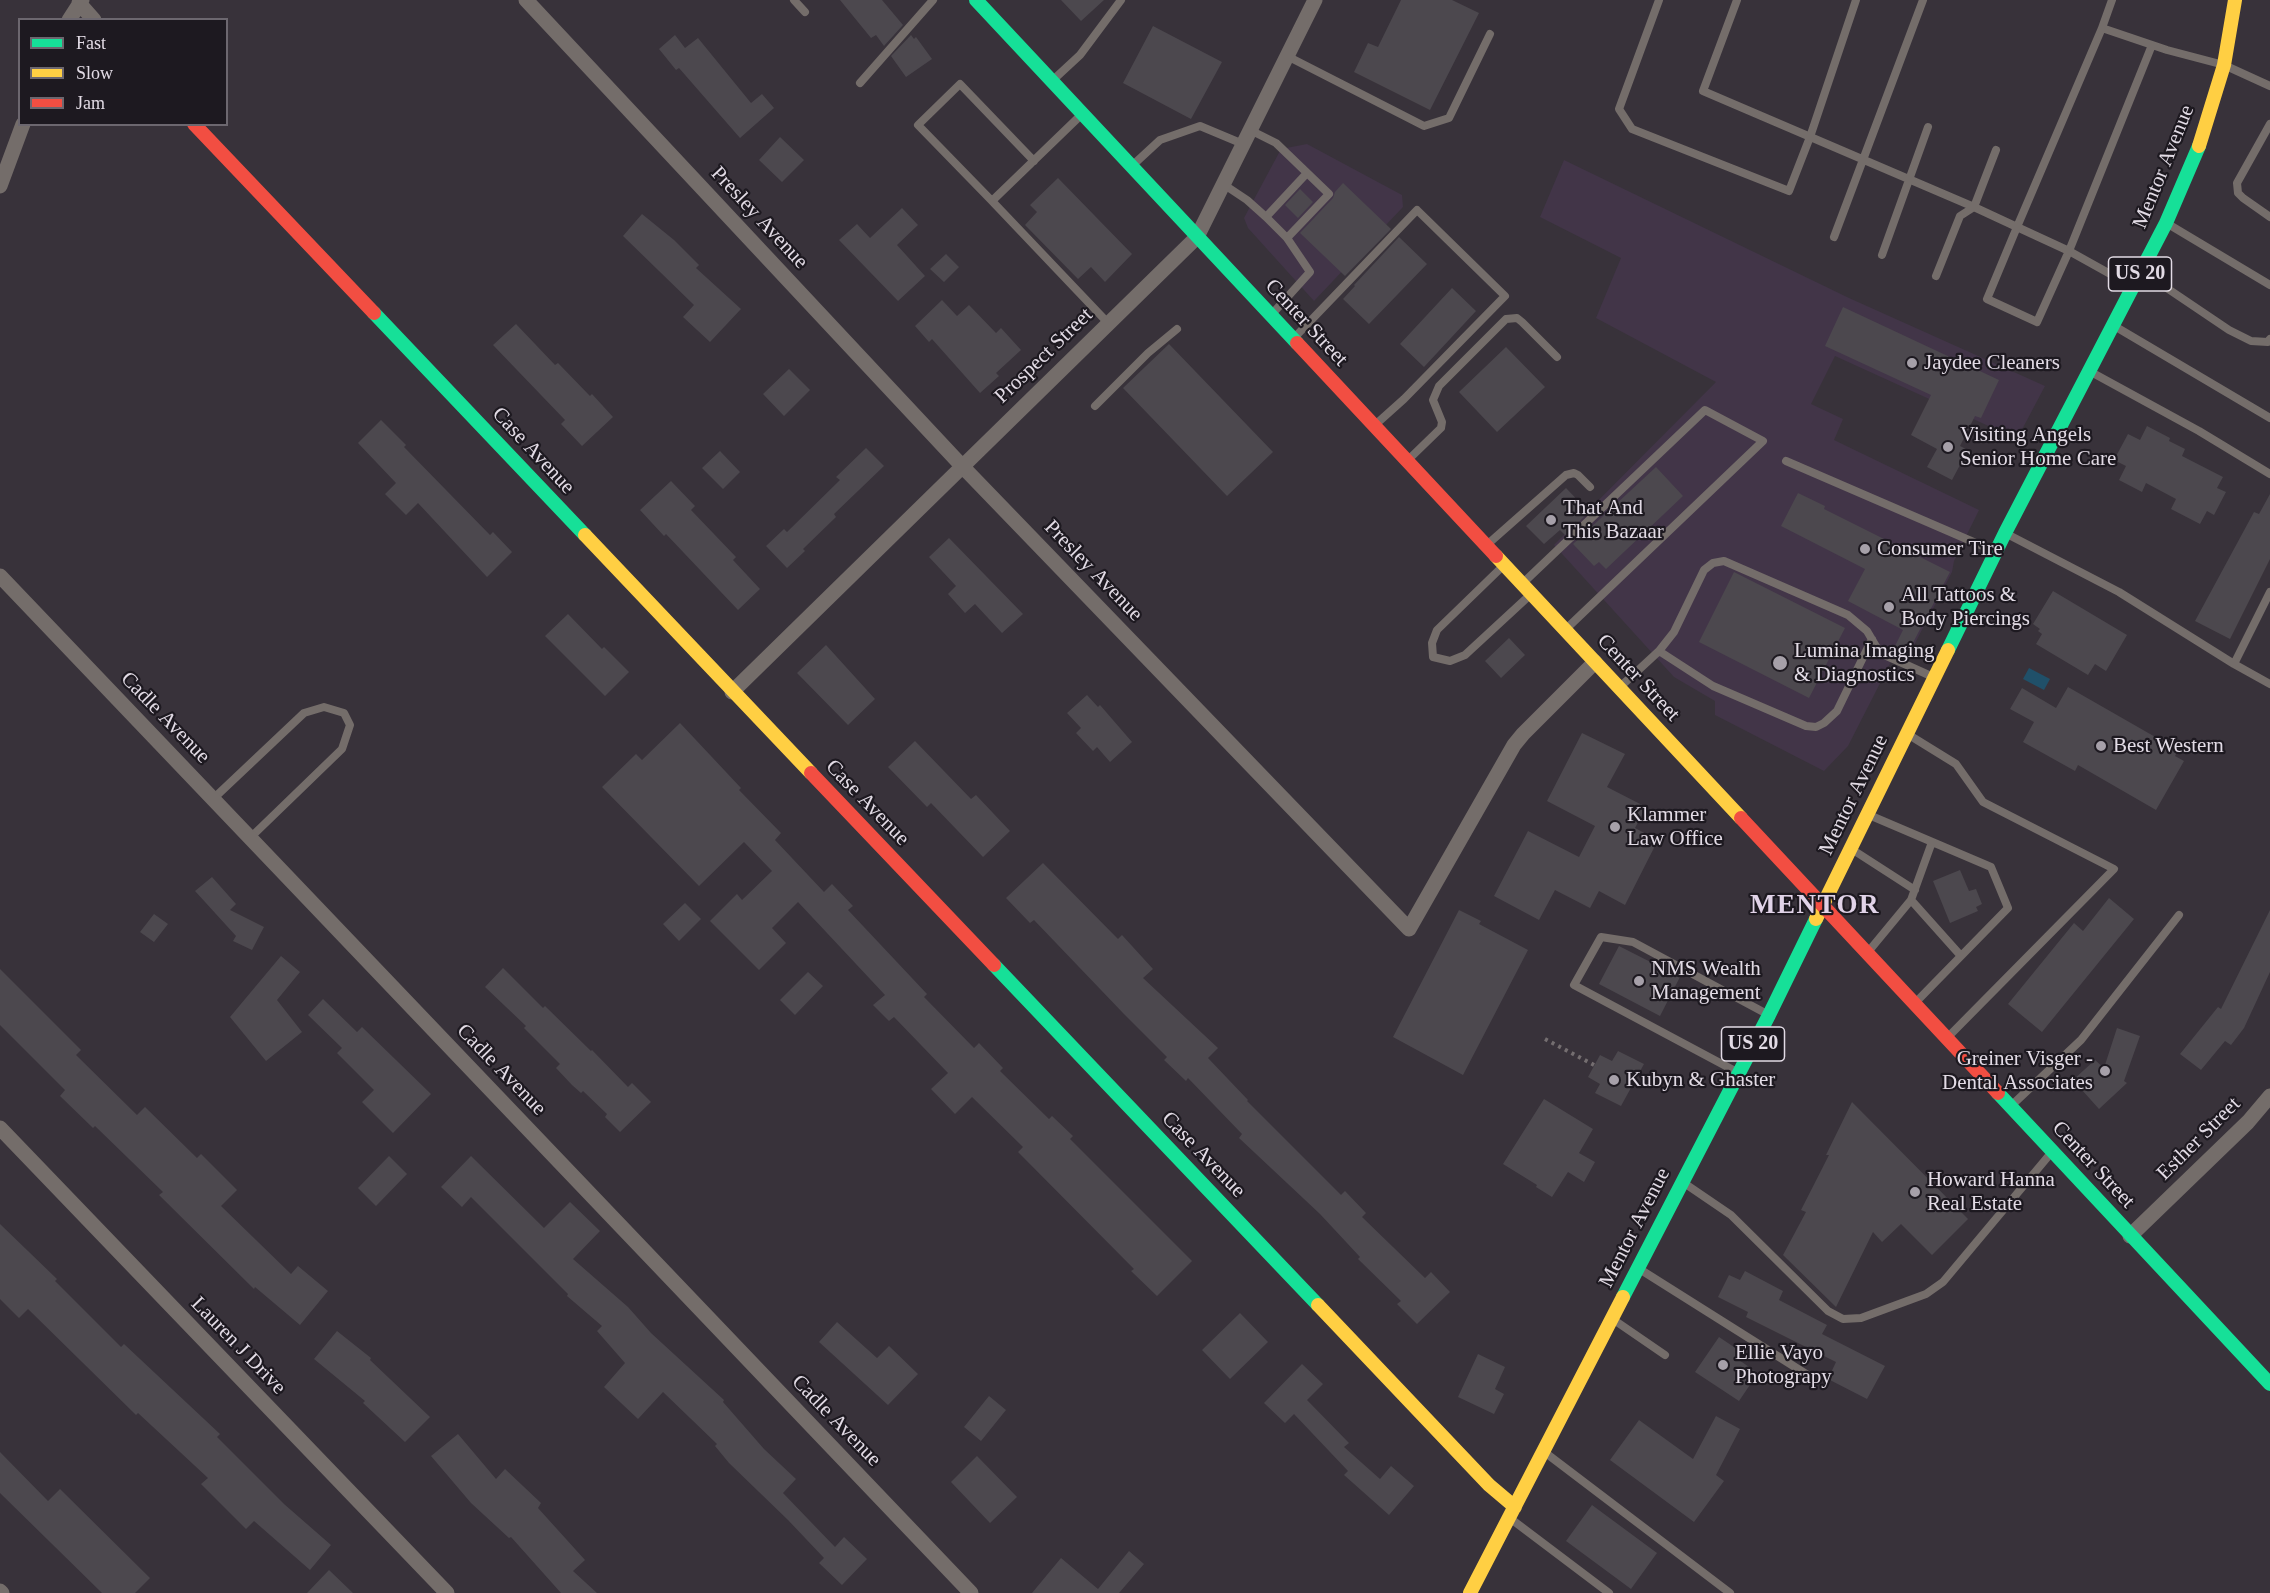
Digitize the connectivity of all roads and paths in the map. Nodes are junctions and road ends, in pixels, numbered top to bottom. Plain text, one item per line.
1 (526, 0) edge
2 (794, 0) edge
3 (933, 0) edge
4 (976, 0) edge
5 (1121, 0) edge
6 (1316, 0) edge
7 (1659, 0) edge
8 (1737, 0) edge
9 (1856, 0) edge
10 (1923, 0) edge
11 (2112, 0) edge
12 (2235, 0) edge
13 (80, 2) edge
14 (805, 12) dead end
15 (70, 18) edge
16 (92, 18) edge
17 (2102, 28) junction
18 (1490, 34) dead end
19 (2152, 45) junction
20 (1287, 56) junction
21 (2224, 65) junction
22 (1052, 82) junction
23 (860, 84) dead end
24 (2270, 86) edge
25 (1082, 114) junction
26 (2270, 124) edge
27 (22, 126) edge
28 (196, 126) edge
29 (1928, 127) dead end
30 (1246, 137) junction
31 (1810, 137) junction
32 (1996, 150) dead end
33 (1863, 160) junction
34 (1034, 161) junction
35 (1131, 167) junction
36 (1307, 173) junction
37 (1910, 180) junction
38 (1223, 184) junction
39 (0, 186) edge
40 (992, 201) junction
41 (1974, 207) junction
42 (1266, 216) junction
43 (2270, 217) edge
44 (2166, 223) junction
45 (2018, 227) junction
46 (1197, 237) junction
47 (1834, 237) dead end
48 (1287, 238) junction
49 (2068, 251) junction
50 (1882, 255) dead end
51 (2142, 271) junction
52 (1936, 276) dead end
53 (2270, 285) edge
54 (2133, 286) junction
55 (1270, 316) junction
56 (1108, 323) junction
57 (2113, 326) junction
58 (1177, 329) dead end
59 (2270, 339) edge
60 (1293, 340) junction
61 (1557, 357) dead end
62 (2089, 371) junction
63 (1095, 406) dead end
64 (2270, 418) edge
65 (1374, 426) junction
66 (1407, 461) junction
67 (1786, 461) dead end
68 (962, 466) junction
69 (2270, 474) edge
70 (1590, 487) dead end
71 (2005, 533) junction
72 (1486, 546) junction
73 (1996, 552) junction
74 (1503, 566) junction
75 (0, 576) edge
76 (1526, 589) junction
77 (2270, 592) edge
78 (1565, 630) junction
79 (1872, 639) junction
80 (1659, 651) junction
81 (1595, 662) junction
82 (2234, 664) junction
83 (1935, 678) junction
84 (2270, 684) edge
85 (1619, 688) junction
86 (732, 692) junction
87 (1907, 734) junction
88 (213, 799) junction
89 (1868, 814) junction
90 (250, 838) junction
91 (1932, 842) junction
92 (1851, 849) junction
93 (1915, 890) junction
94 (1911, 900) junction
95 (1823, 906) junction
96 (2179, 915) dead end
97 (1868, 952) junction
98 (1961, 956) junction
99 (1915, 1003) junction
100 (1769, 1015) junction
101 (1947, 1038) junction
102 (1545, 1039) dead end
103 (1594, 1065) dead end
104 (1739, 1073) junction
105 (2270, 1096) edge
106 (2011, 1106) junction
107 (0, 1128) edge
108 (2052, 1151) junction
109 (1683, 1182) junction
110 (2130, 1236) junction
111 (1638, 1268) junction
112 (1612, 1319) junction
113 (1665, 1354) dead end
114 (1815, 1379) dead end
115 (2270, 1384) edge
116 (1543, 1451) junction
117 (1512, 1512) junction
118 (447, 1593) edge
119 (971, 1593) edge
120 (1470, 1593) edge
121 (1609, 1593) edge
122 (1730, 1593) edge

1 - 68 street, Presley Avenue
2 - 14 lane
3 - 23 lane
4 - 22 main road, Center Street
5 - 22 lane
6 - 20 street, Prospect Street
7 - 31 lane
8 - 31 lane
9 - 31 lane
10 - 33 lane
11 - 17 lane
12 - 21 main road, Mentor Avenue / US 20
13 - 15 street
13 - 16 street
17 - 19 lane
17 - 45 lane
18 - 20 lane
19 - 21 lane
19 - 49 lane
20 - 30 street, Prospect Street
21 - 24 lane
21 - 44 main road, Mentor Avenue / US 20
22 - 25 main road, Center Street
25 - 34 lane
25 - 35 main road, Center Street
26 - 43 lane
27 - 39 street
28 - 86 main road, Case Avenue
29 - 37 lane
30 - 35 lane
30 - 36 lane
30 - 38 street, Prospect Street
31 - 33 lane
32 - 41 lane
33 - 37 lane
33 - 47 lane
34 - 40 lane
34 - 40 lane
35 - 46 main road, Center Street
36 - 42 lane
36 - 48 lane
37 - 41 lane
37 - 50 lane
38 - 42 lane
38 - 46 street, Prospect Street
40 - 56 lane
41 - 45 lane
41 - 52 lane
42 - 48 lane
44 - 51 main road, Mentor Avenue / US 20
44 - 53 lane
45 - 49 lane
45 - 49 lane
46 - 55 main road, Center Street
46 - 56 street, Prospect Street
48 - 55 lane
49 - 54 lane
51 - 54 main road, Mentor Avenue / US 20
51 - 59 lane
54 - 57 main road, Mentor Avenue / US 20
55 - 60 main road, Center Street
56 - 68 street, Prospect Street
57 - 62 main road, Mentor Avenue / US 20
57 - 64 lane
58 - 63 lane
60 - 65 main road, Center Street
60 - 65 lane
61 - 66 lane
62 - 69 lane
62 - 71 main road, Mentor Avenue / US 20
65 - 66 main road, Center Street
66 - 72 main road, Center Street
67 - 73 lane
68 - 81 street, Presley Avenue
68 - 86 street, Prospect Street
70 - 72 lane
71 - 73 main road, Mentor Avenue / US 20
71 - 82 lane
72 - 74 main road, Center Street
73 - 83 main road, Mentor Avenue / US 20
74 - 76 main road, Center Street
74 - 76 lane
75 - 88 street, Cadle Avenue
76 - 78 main road, Center Street
76 - 78 lane
77 - 82 lane
78 - 81 main road, Center Street
79 - 80 lane
79 - 80 lane
79 - 83 lane
80 - 85 lane
81 - 85 main road, Center Street
82 - 84 lane
83 - 87 main road, Mentor Avenue / US 20
85 - 95 main road, Center Street
86 - 117 main road, Case Avenue
87 - 89 main road, Mentor Avenue / US 20
87 - 101 lane
88 - 90 street, Cadle Avenue
88 - 90 lane
89 - 91 lane
89 - 92 main road, Mentor Avenue / US 20
90 - 119 street, Cadle Avenue
91 - 93 lane
91 - 98 lane
92 - 93 lane
92 - 95 main road, Mentor Avenue / US 20
93 - 94 lane
94 - 97 lane
94 - 98 lane
95 - 97 main road, Center Street
95 - 100 main road, Mentor Avenue / US 20
96 - 106 lane
97 - 99 main road, Center Street
98 - 99 lane
99 - 101 main road, Center Street
100 - 104 main road, Mentor Avenue / US 20
100 - 104 lane
101 - 106 main road, Center Street
102 - 103 path
104 - 109 main road, Mentor Avenue / US 20
105 - 110 street, Esther Street
106 - 108 main road, Center Street
107 - 118 street, Lauren J Drive
108 - 109 lane
108 - 110 main road, Center Street
109 - 111 main road, Mentor Avenue / US 20
110 - 115 main road, Center Street
111 - 112 main road, Mentor Avenue / US 20
111 - 114 lane
112 - 113 lane
112 - 116 main road, Mentor Avenue / US 20
116 - 117 main road, Mentor Avenue / US 20
116 - 122 lane
117 - 120 main road, Mentor Avenue / US 20
117 - 121 lane

